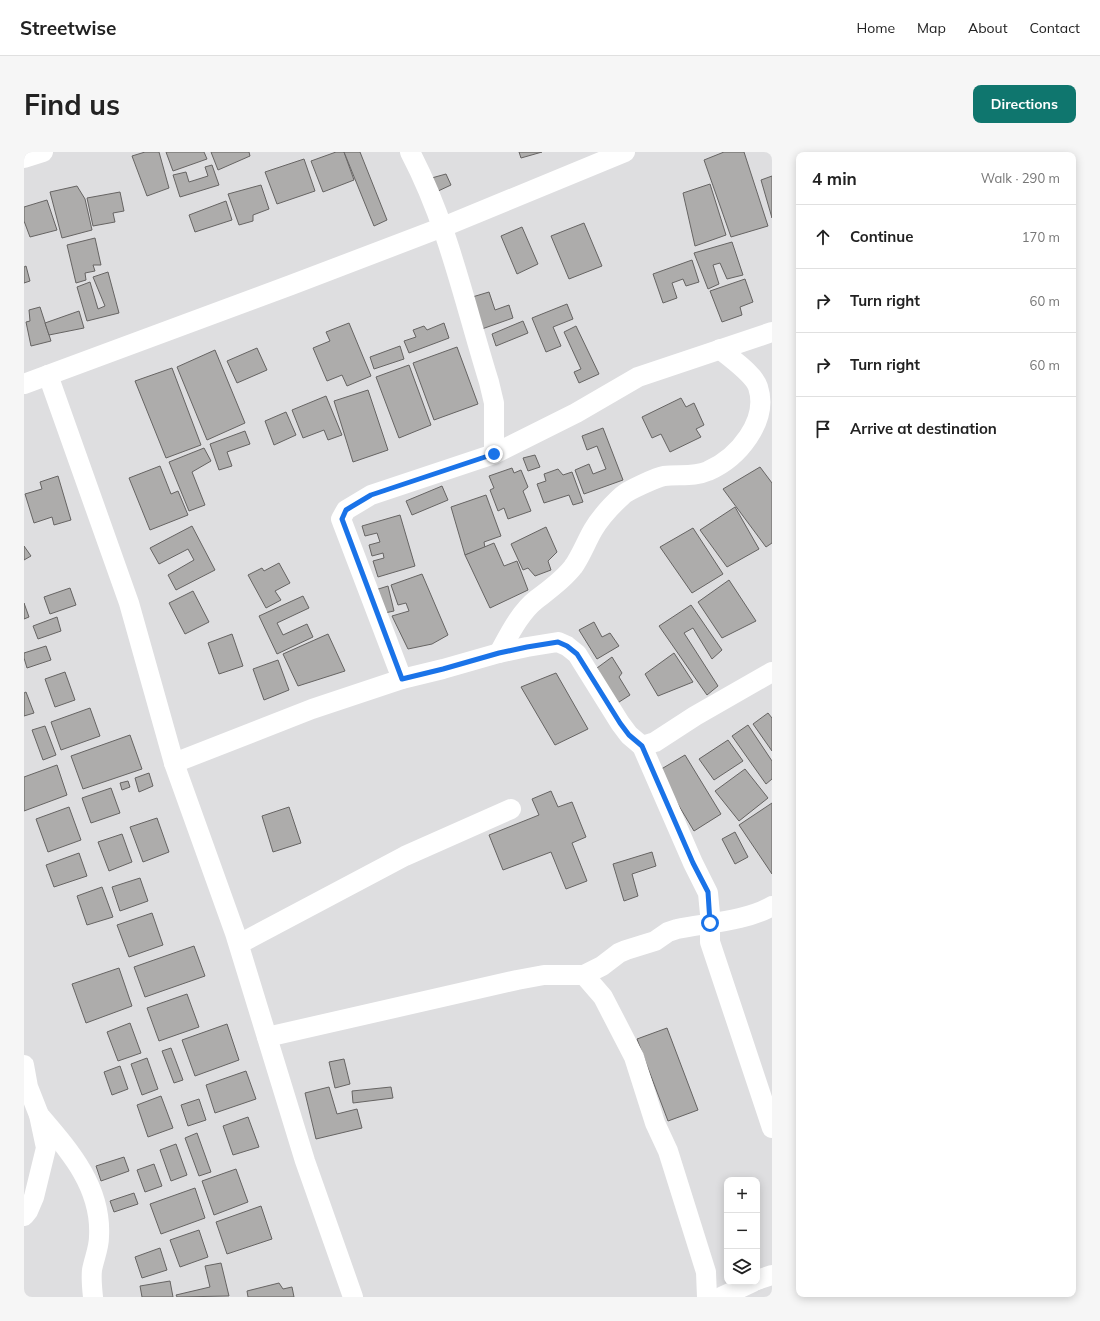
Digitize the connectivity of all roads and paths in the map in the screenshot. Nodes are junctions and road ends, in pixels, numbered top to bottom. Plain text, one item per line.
1 (43, 152) edge
2 (410, 152) edge
3 (625, 152) edge
4 (24, 158) edge
5 (443, 227) junction
6 (772, 332) edge
7 (720, 349) junction
8 (48, 375) junction
9 (24, 384) edge
10 (494, 454) junction
11 (499, 653) junction
12 (772, 672) edge
13 (402, 679) junction
14 (642, 746) junction
15 (174, 763) junction
16 (511, 809) dead end
17 (772, 906) edge
18 (710, 923) junction
19 (238, 944) junction
20 (584, 975) junction
21 (267, 1037) junction
22 (24, 1066) edge
23 (39, 1115) junction
24 (772, 1128) edge
25 (24, 1216) edge
26 (772, 1276) edge
27 (760, 1279) edge
28 (747, 1285) edge
29 (93, 1297) edge
30 (353, 1297) edge
31 (707, 1297) edge
32 (721, 1297) edge

1 - 4 street
2 - 5 street
3 - 5 street
5 - 8 street
5 - 10 street
6 - 7 street
7 - 10 street
7 - 11 street
8 - 9 street
8 - 15 street
10 - 13 street
11 - 13 street
11 - 14 street
12 - 14 street
13 - 15 street
14 - 18 street
15 - 19 street
16 - 19 street
17 - 18 street
18 - 20 street
18 - 24 street
19 - 21 street
20 - 21 street
20 - 31 street
21 - 30 street
22 - 23 street
23 - 25 street
23 - 29 street
26 - 27 street
28 - 32 street

